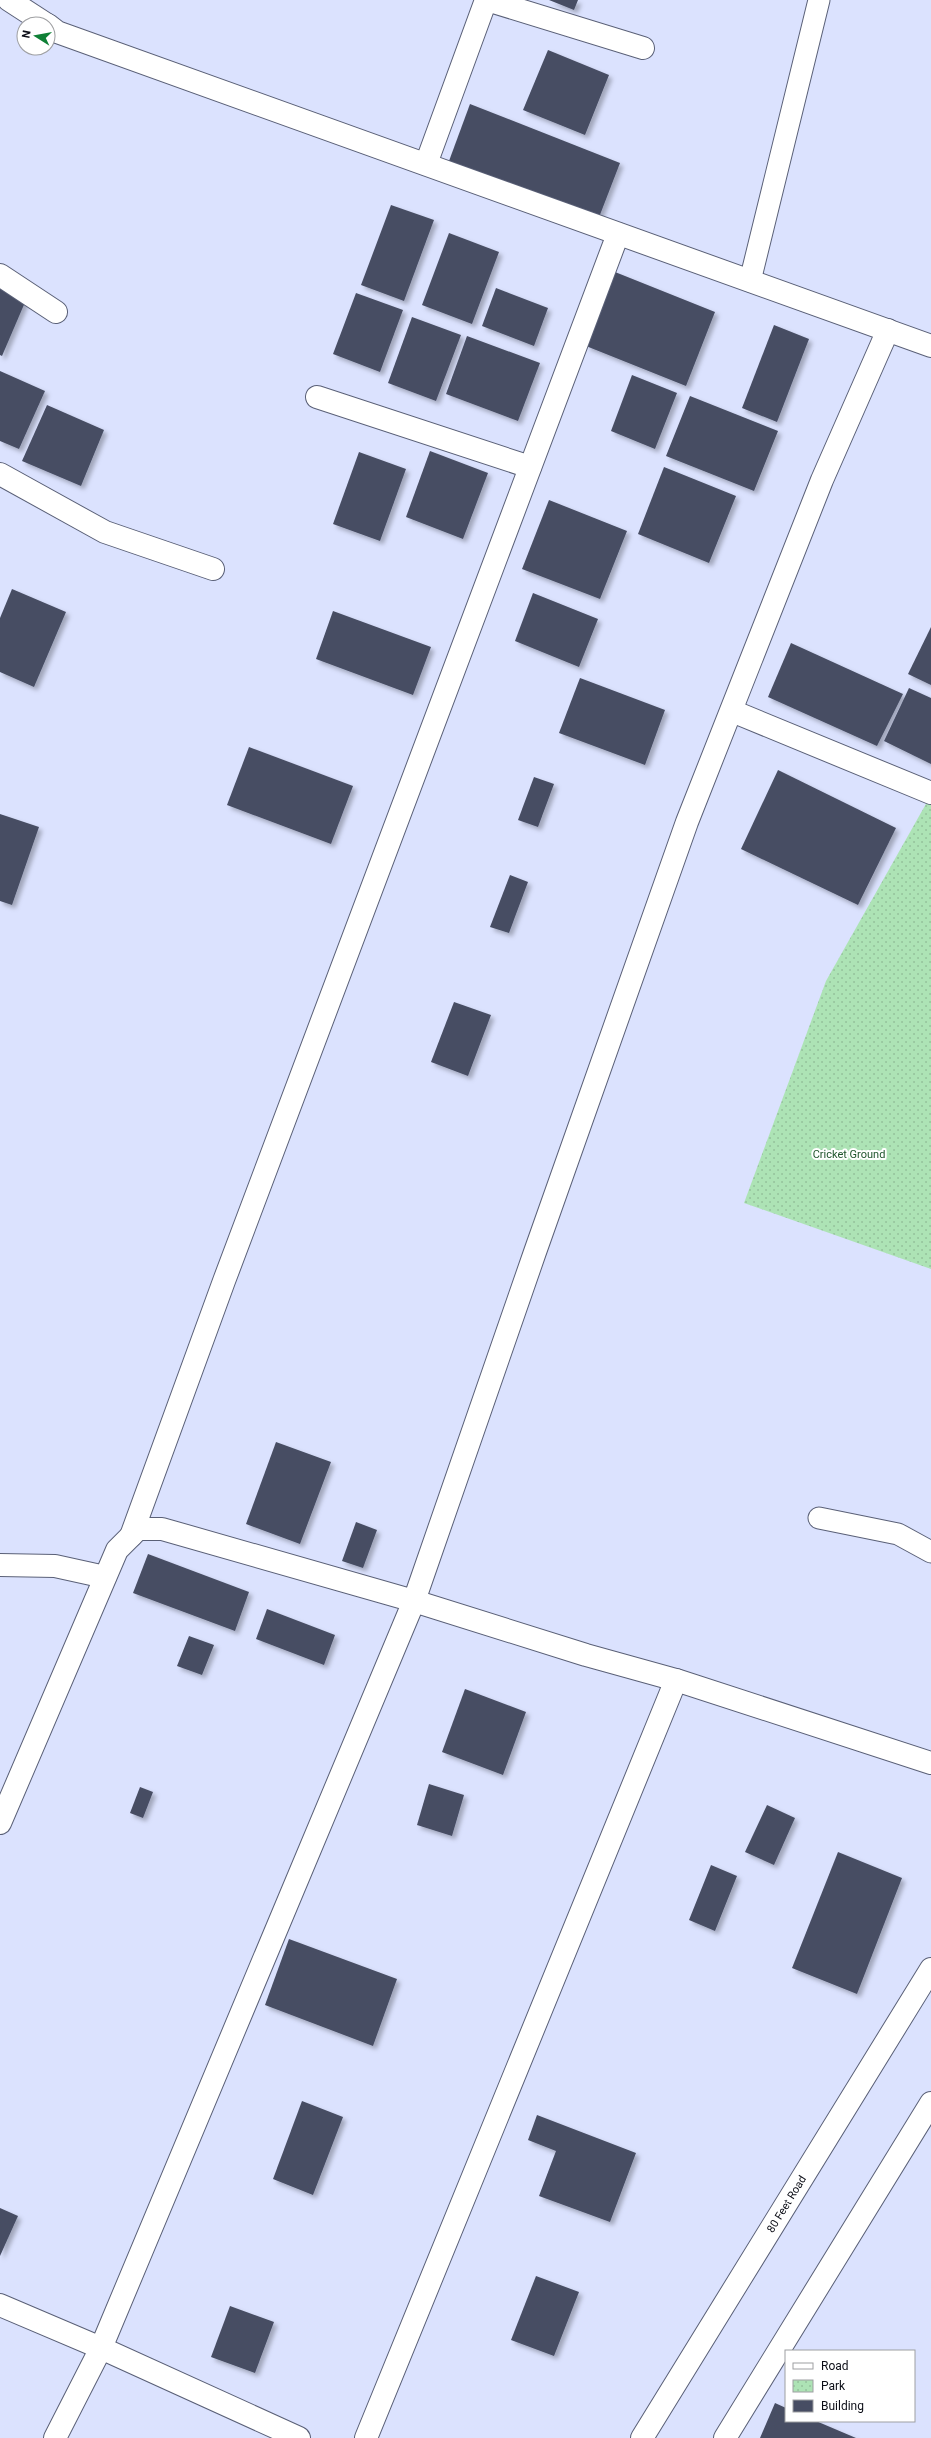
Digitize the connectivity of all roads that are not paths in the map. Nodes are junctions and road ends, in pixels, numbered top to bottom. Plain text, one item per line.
1 (9, 0) edge
2 (487, 0) edge
3 (819, 0) edge
4 (33, 16) edge
5 (56, 31) edge
6 (643, 48) dead end
7 (426, 164) junction
8 (618, 234) junction
9 (0, 276) edge
10 (750, 281) junction
11 (56, 312) dead end
12 (888, 330) junction
13 (931, 346) edge
14 (317, 397) dead end
15 (530, 467) junction
16 (0, 474) edge
17 (213, 569) dead end
18 (732, 711) junction
19 (931, 793) edge
20 (819, 1518) dead end
21 (131, 1536) junction
22 (931, 1552) edge
23 (0, 1565) edge
24 (105, 1577) junction
25 (414, 1601) junction
26 (676, 1680) junction
27 (931, 1763) edge
28 (0, 1823) edge
29 (931, 1969) edge
30 (931, 2103) edge
31 (0, 2306) edge
32 (101, 2348) junction
33 (55, 2438) edge
34 (299, 2438) edge
35 (366, 2438) edge
36 (642, 2438) edge
37 (725, 2438) edge

1 - 4 street
2 - 6 street
2 - 7 street
3 - 10 lane
5 - 7 street
7 - 8 street
8 - 10 street
8 - 15 street
9 - 11 street
10 - 12 street
12 - 13 street
12 - 18 street
14 - 15 street
15 - 21 street
16 - 17 street
18 - 19 street
18 - 25 street
20 - 22 lane
21 - 24 street
21 - 25 street
23 - 24 street
24 - 28 street
25 - 26 street
25 - 32 street
26 - 27 street
26 - 35 street
29 - 36 street, 80 Feet Road
30 - 37 street
31 - 32 street
32 - 33 street
32 - 34 street

